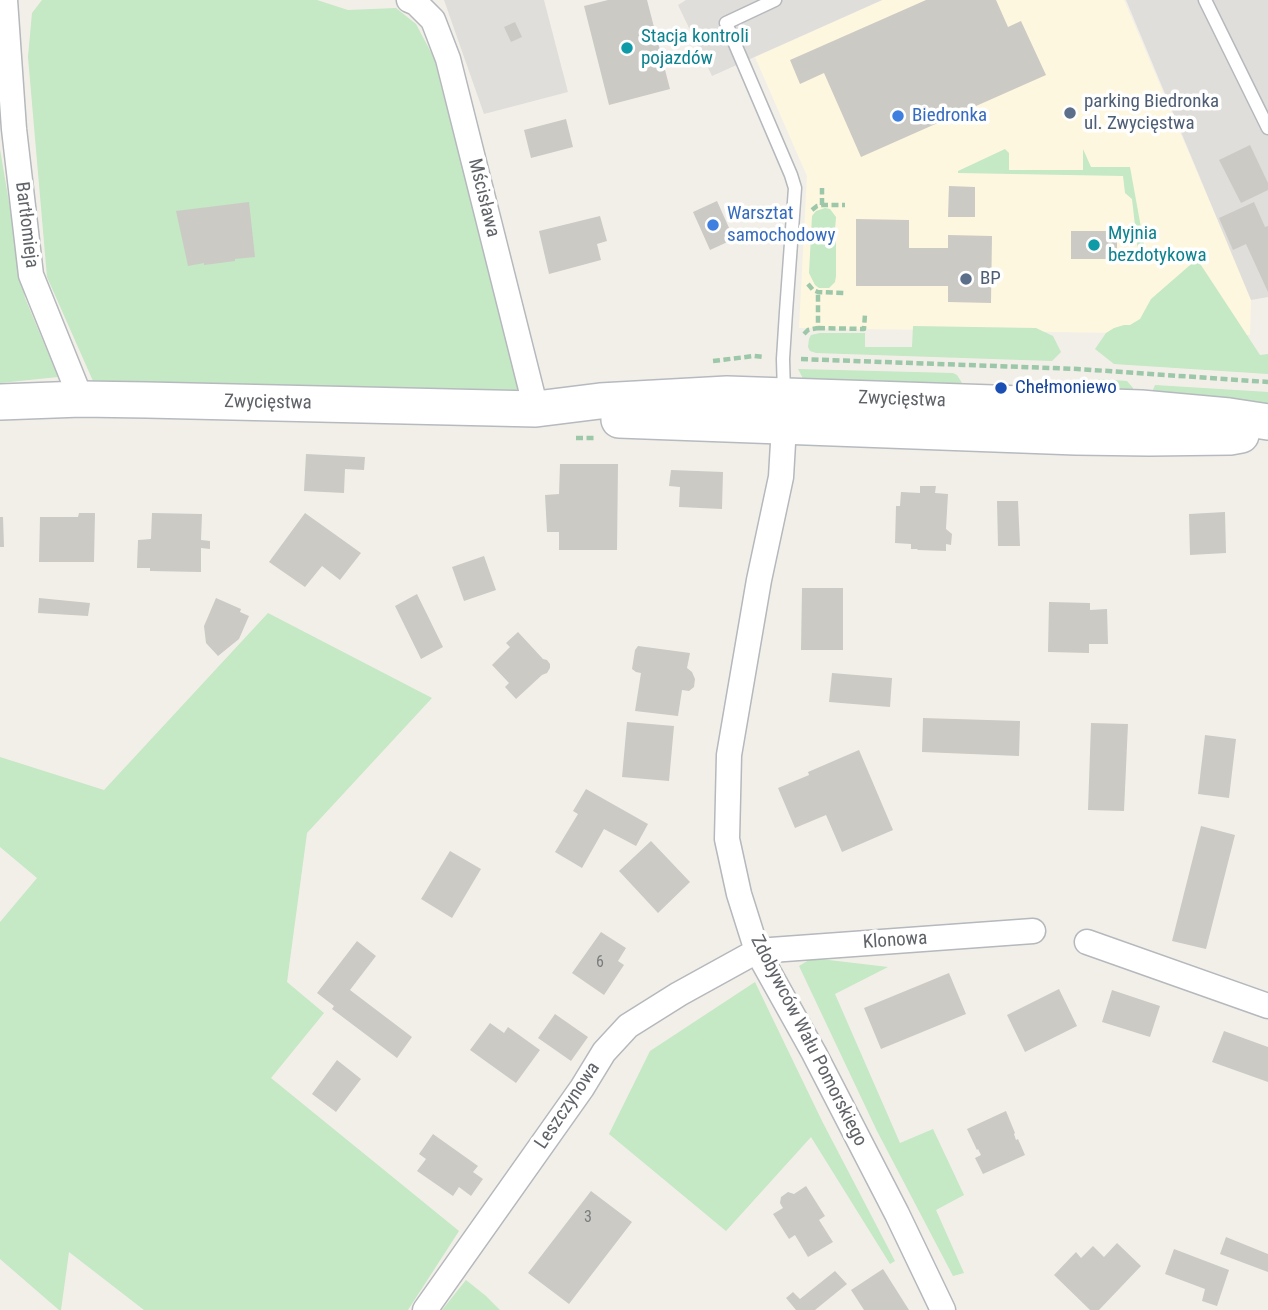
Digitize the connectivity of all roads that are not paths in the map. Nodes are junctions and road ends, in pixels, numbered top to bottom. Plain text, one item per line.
1 (5, 0) edge
2 (410, 0) edge
3 (775, 0) edge
4 (1205, 0) edge
5 (1268, 128) edge
6 (80, 399) junction
7 (0, 402) edge
8 (536, 409) junction
9 (784, 411) junction
10 (1077, 421) junction
11 (1268, 422) edge
12 (1268, 431) edge
13 (1033, 931) dead end
14 (1087, 942) dead end
15 (757, 951) junction
16 (1268, 1006) edge
17 (425, 1310) edge
18 (943, 1310) edge

1 - 6 street, Bartłomieja
2 - 8 street, Mścisława
3 - 9 lane
4 - 5 lane
6 - 7 main road, Zwycięstwa
6 - 8 main road, Zwycięstwa
8 - 9 main road, Zwycięstwa
9 - 10 main road, Zwycięstwa
9 - 15 street, Zdobywców Wału Pomorskiego
10 - 11 main road, Zwycięstwa
10 - 12 main road, Zwycięstwa
13 - 15 street, Klonowa
14 - 16 street
15 - 17 street, Leszczynowa
15 - 18 street, Zdobywców Wału Pomorskiego

